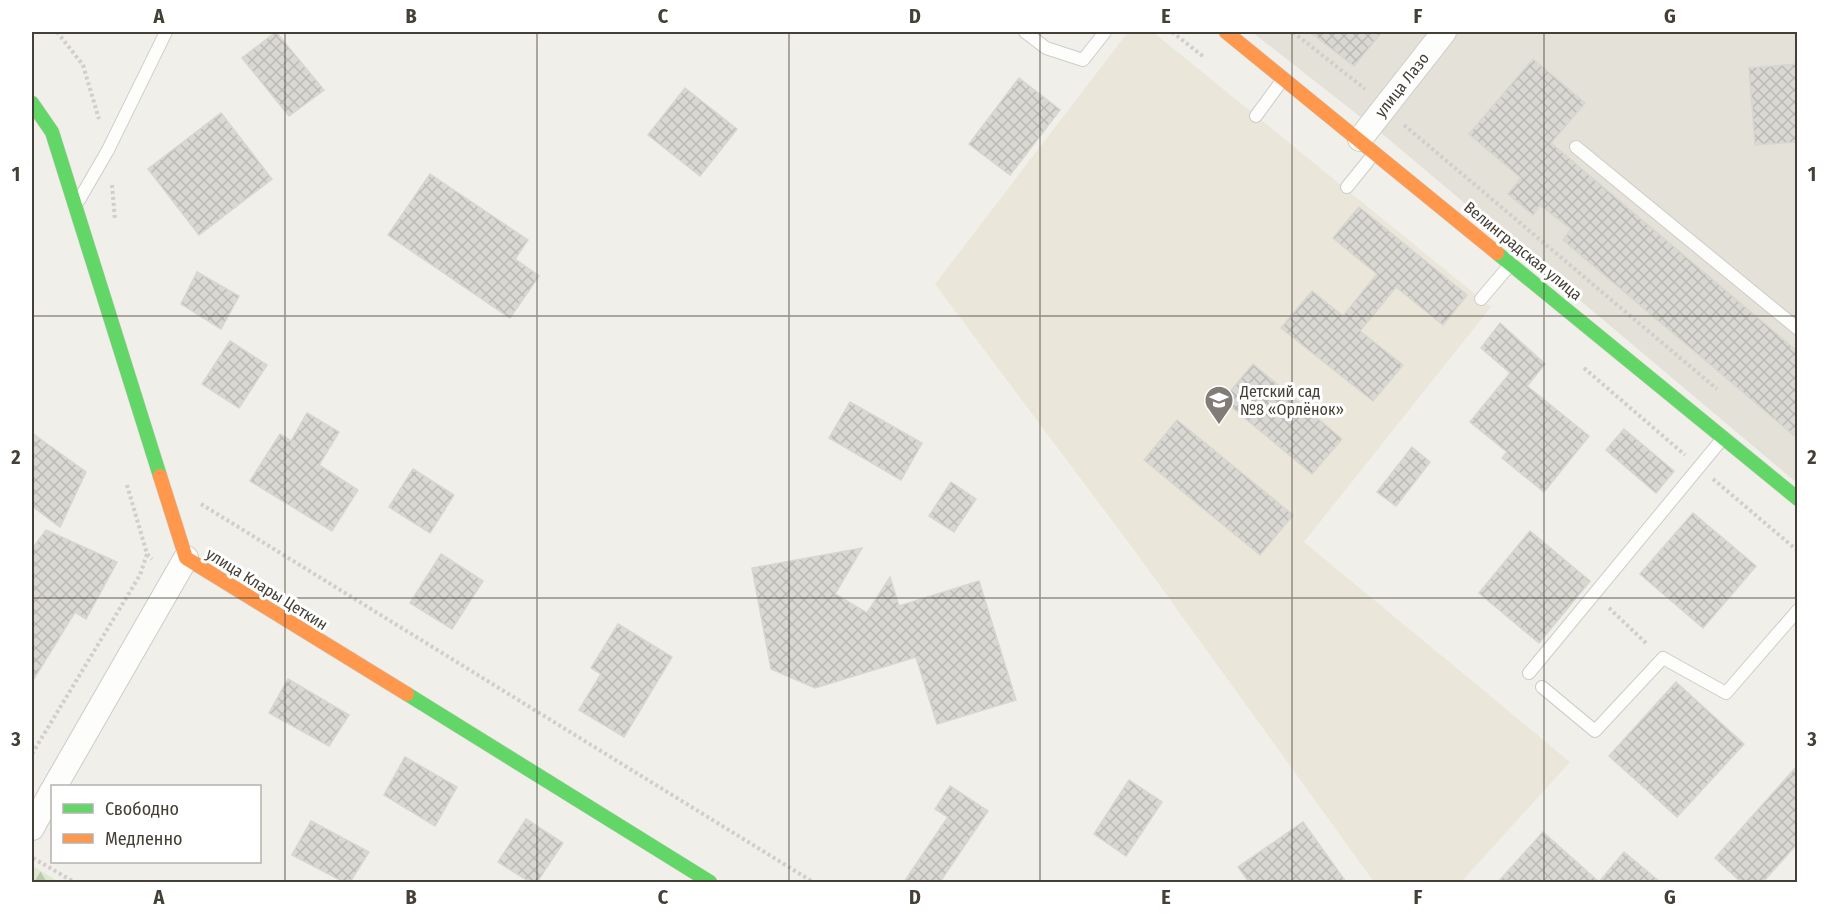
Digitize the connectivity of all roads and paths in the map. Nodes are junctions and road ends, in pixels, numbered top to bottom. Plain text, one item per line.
1 (57, 32) edge
2 (166, 32) edge
3 (1025, 32) edge
4 (1105, 32) edge
5 (1226, 32) edge
6 (1293, 32) edge
7 (1444, 32) edge
8 (1284, 78) junction
9 (32, 103) edge
10 (1386, 106) junction
11 (1256, 116) dead end
12 (1368, 145) junction
13 (1576, 147) dead end
14 (108, 150) junction
15 (1347, 187) dead end
16 (74, 209) junction
17 (116, 231) dead end
18 (1511, 263) junction
19 (1481, 299) dead end
20 (1797, 329) edge
21 (1725, 395) dead end
22 (1723, 437) junction
23 (1797, 498) edge
24 (200, 503) dead end
25 (147, 554) dead end
26 (186, 558) junction
27 (1593, 594) junction
28 (1797, 610) edge
29 (1663, 658) junction
30 (1529, 673) dead end
31 (1542, 687) dead end
32 (32, 754) edge
33 (56, 785) edge
34 (51, 793) edge
35 (32, 828) edge
36 (33, 858) dead end
37 (74, 882) edge
38 (710, 882) edge
39 (813, 882) edge

1 - 14 path
2 - 14 lane
3 - 4 lane
5 - 8 street, Велинградская улица
6 - 10 path
7 - 10 street, улица Лазо
8 - 11 lane
8 - 12 street, Велинградская улица
9 - 16 street, улица Клары Цеткин
10 - 12 street, улица Лазо
10 - 21 path
12 - 15 lane
12 - 18 street, Велинградская улица
13 - 20 lane
14 - 16 lane
14 - 17 path
16 - 26 street, улица Клары Цеткин
18 - 19 lane
18 - 22 street, Велинградская улица
22 - 23 street, Велинградская улица
22 - 27 lane
24 - 39 path
25 - 32 path
26 - 33 street
26 - 38 street, улица Клары Цеткин
27 - 29 path
27 - 30 lane
28 - 29 lane
29 - 31 lane
34 - 35 street
36 - 37 path

